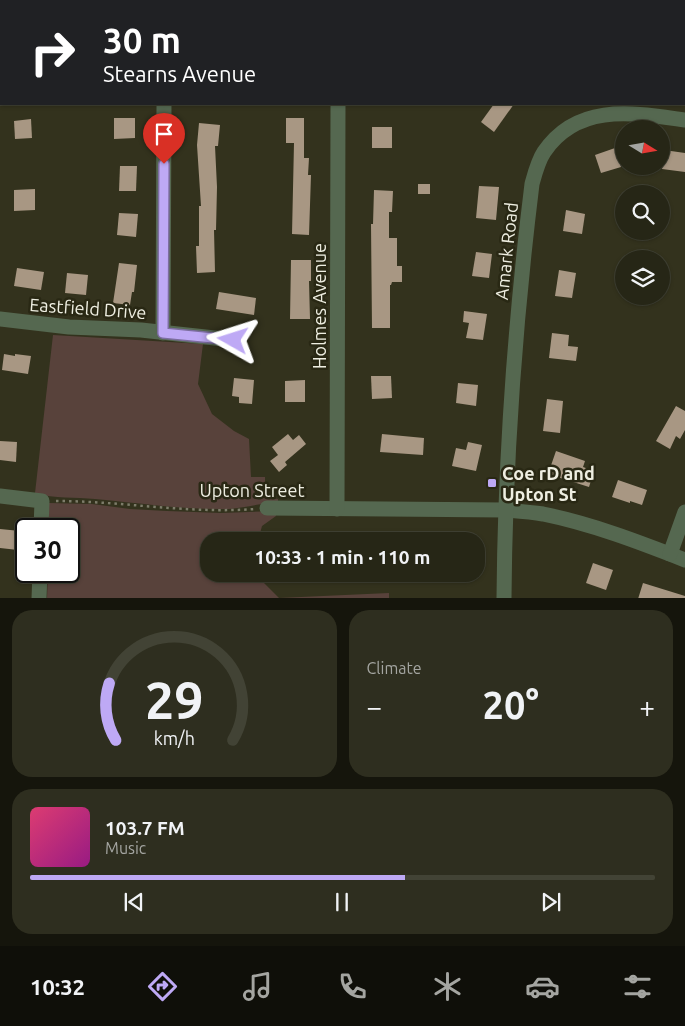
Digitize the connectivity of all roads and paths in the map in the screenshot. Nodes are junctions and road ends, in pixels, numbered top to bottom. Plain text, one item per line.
1 (164, 105) edge
2 (338, 105) edge
3 (667, 111) edge
4 (685, 120) edge
5 (0, 320) edge
6 (163, 333) junction
7 (233, 340) dead end
8 (0, 496) edge
9 (42, 501) junction
10 (267, 508) joint
11 (337, 509) junction
12 (505, 510) junction
13 (685, 512) edge
14 (41, 518) edge
15 (670, 554) junction
16 (685, 560) edge
17 (40, 583) edge
18 (39, 598) edge
19 (504, 598) edge

1 - 6 street
2 - 11 street, Holmes Avenue
3 - 4 street, Amark Road
3 - 12 street, Amark Road
5 - 6 street, Eastfield Drive
6 - 7 street, Eastfield Drive
8 - 9 street
9 - 10 path, Upton Street
9 - 14 street
10 - 11 street, Upton Street
11 - 12 street, Upton Street
12 - 15 street, Upton Street
12 - 19 street, Amark Road
13 - 15 street
15 - 16 street, Upton Street
17 - 18 street

